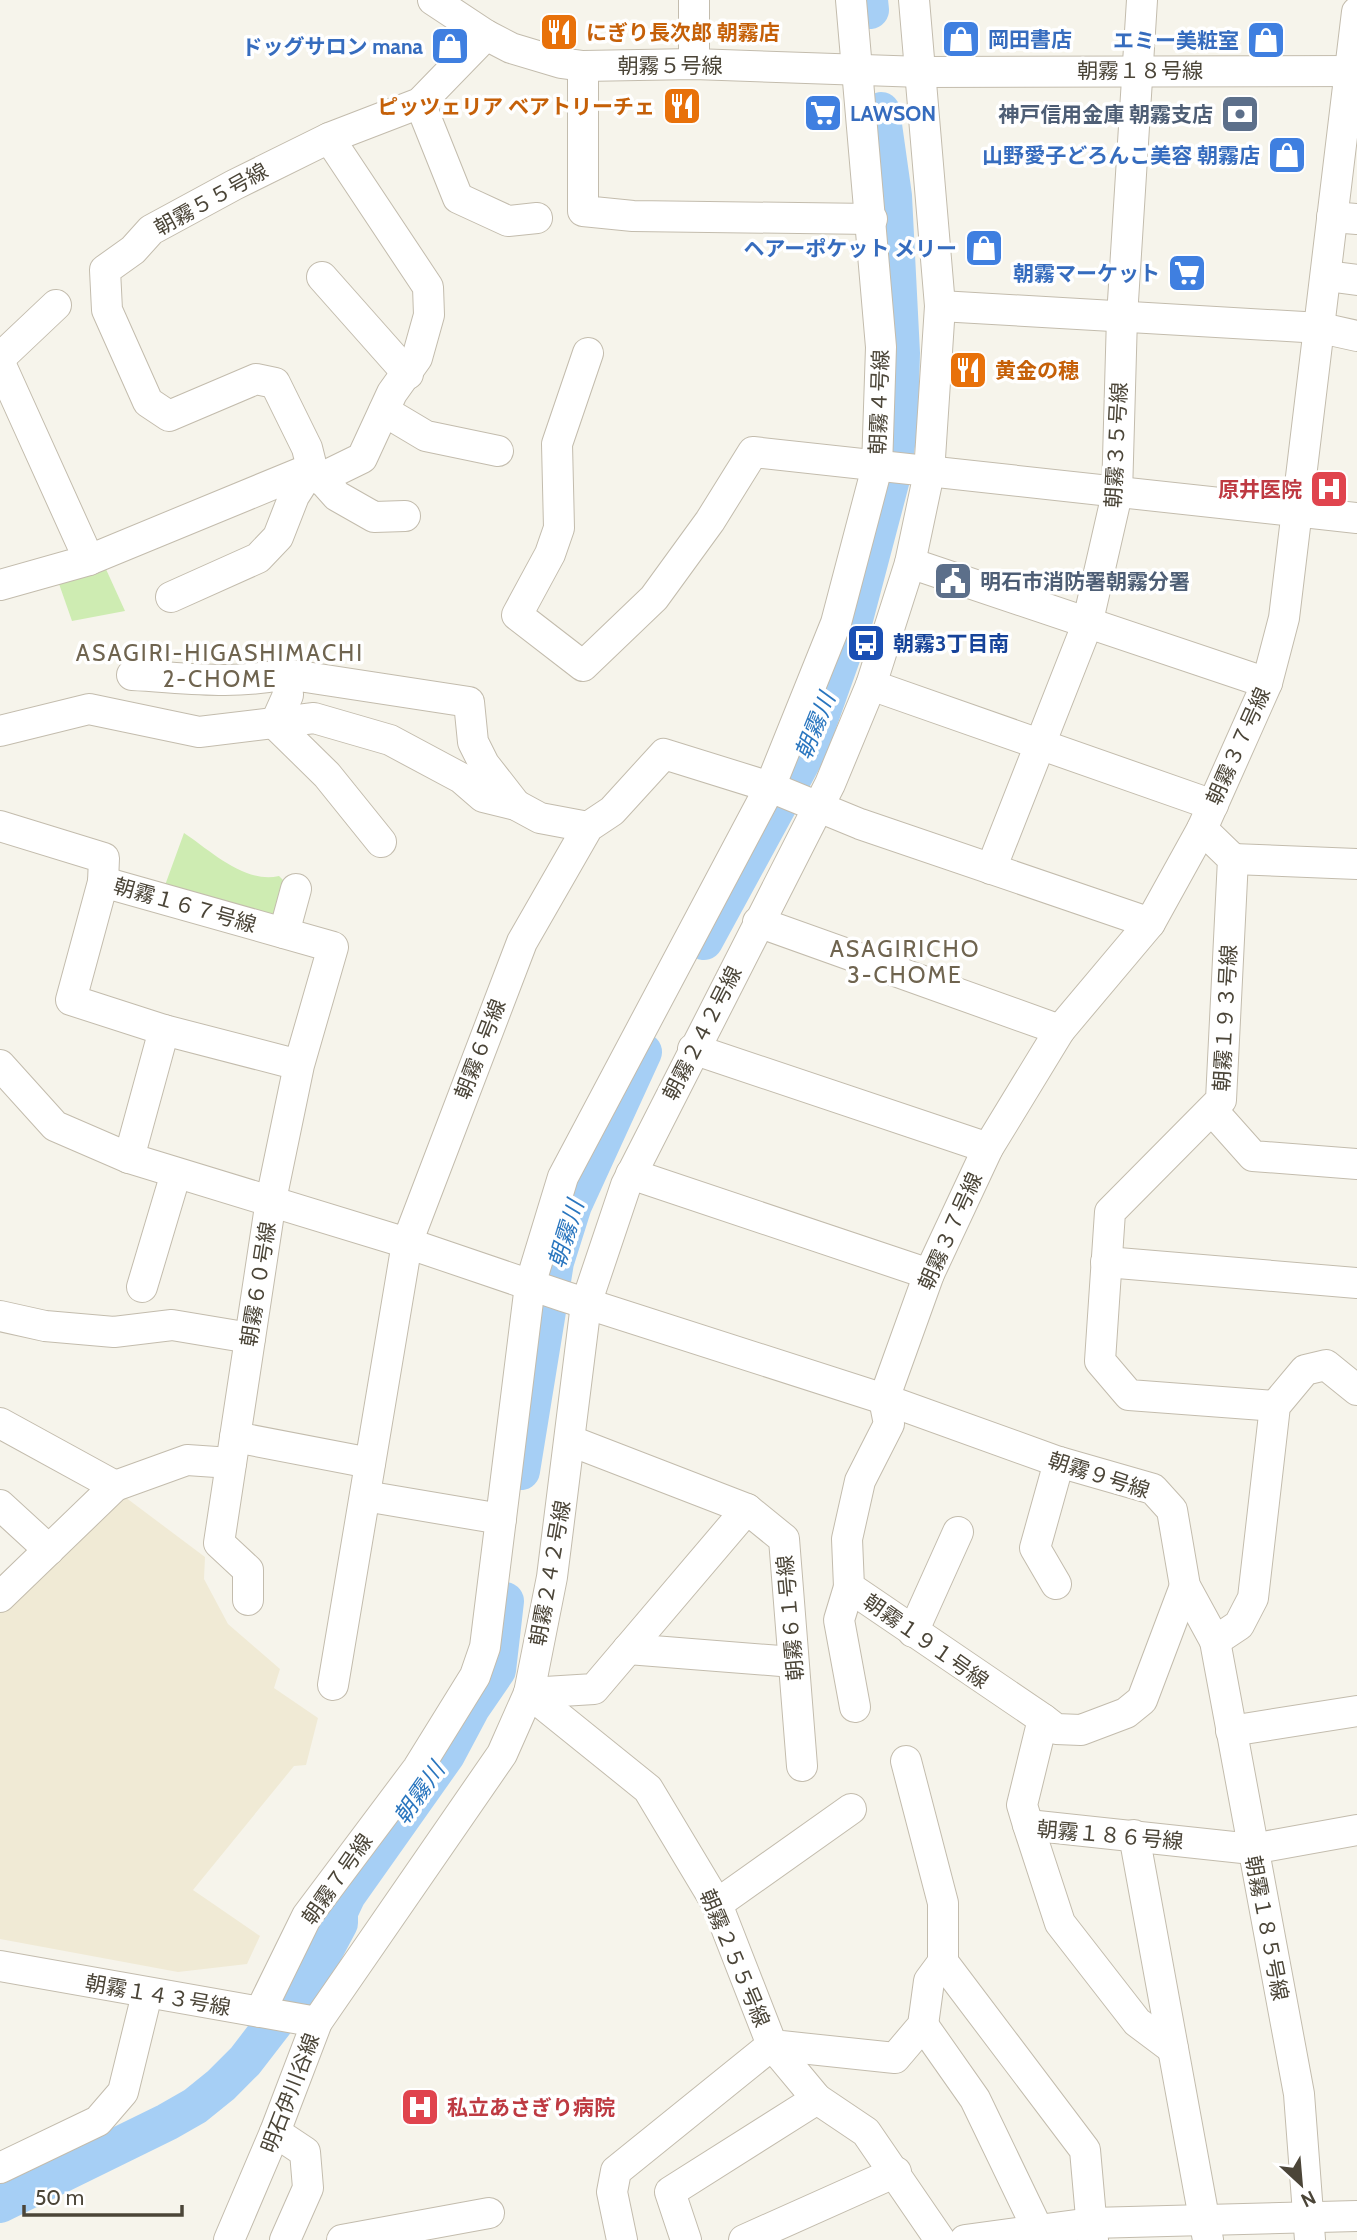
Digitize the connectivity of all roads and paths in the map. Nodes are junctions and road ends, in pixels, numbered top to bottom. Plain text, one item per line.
1 (433, 0) edge
2 (694, 0) edge
3 (851, 0) edge
4 (914, 0) edge
5 (1142, 0) edge
6 (1357, 12) edge
7 (486, 35) junction
8 (694, 64) junction
9 (583, 66) junction
10 (858, 70) junction
11 (1138, 70) junction
12 (1354, 70) edge
13 (922, 72) junction
14 (420, 103) junction
15 (329, 138) junction
16 (1344, 218) edge
17 (537, 219) dead end
18 (872, 219) junction
19 (1327, 276) junction
20 (322, 277) dead end
21 (1357, 280) edge
22 (56, 305) dead end
23 (940, 306) junction
24 (1122, 317) junction
25 (1321, 328) junction
26 (1357, 336) edge
27 (588, 353) dead end
28 (0, 360) edge
29 (408, 374) junction
30 (384, 411) junction
31 (498, 451) dead end
32 (899, 470) junction
33 (315, 474) junction
34 (1117, 494) junction
35 (1297, 511) junction
36 (405, 516) dead end
37 (1357, 518) edge
38 (89, 560) junction
39 (910, 563) junction
40 (0, 585) edge
41 (171, 597) dead end
42 (1087, 625) junction
43 (286, 674) junction
44 (132, 675) dead end
45 (1267, 684) junction
46 (871, 685) junction
47 (275, 724) junction
48 (0, 731) edge
49 (1040, 746) junction
50 (791, 796) junction
51 (516, 804) junction
52 (1207, 817) junction
53 (0, 826) edge
54 (588, 827) junction
55 (382, 842) dead end
56 (1233, 859) junction
57 (1357, 864) edge
58 (991, 869) junction
59 (103, 882) junction
60 (296, 889) dead end
61 (758, 922) junction
62 (1150, 923) junction
63 (284, 933) junction
64 (163, 1030) junction
65 (1060, 1030) junction
66 (693, 1049) junction
67 (0, 1065) edge
68 (299, 1065) junction
69 (1212, 1110) junction
70 (988, 1148) junction
71 (129, 1157) junction
72 (1357, 1164) edge
73 (176, 1173) junction
74 (631, 1174) junction
75 (271, 1200) junction
76 (407, 1243) junction
77 (1106, 1262) junction
78 (929, 1274) junction
79 (1357, 1283) edge
80 (142, 1287) dead end
81 (554, 1293) junction
82 (0, 1316) edge
83 (250, 1338) junction
84 (1357, 1390) edge
85 (884, 1399) junction
86 (1275, 1406) junction
87 (0, 1423) edge
88 (571, 1441) junction
89 (233, 1450) junction
90 (1059, 1462) junction
91 (370, 1463) junction
92 (115, 1486) junction
93 (365, 1496) junction
94 (0, 1505) edge
95 (747, 1509) junction
96 (501, 1519) junction
97 (958, 1532) dead end
98 (49, 1550) junction
99 (1056, 1584) dead end
100 (1185, 1586) junction
101 (849, 1587) junction
102 (0, 1597) edge
103 (248, 1600) dead end
104 (913, 1632) junction
105 (1215, 1641) junction
106 (628, 1648) junction
107 (793, 1662) junction
108 (333, 1685) dead end
109 (528, 1693) junction
110 (855, 1707) dead end
111 (1357, 1711) edge
112 (1043, 1719) junction
113 (1231, 1731) junction
114 (906, 1761) dead end
115 (802, 1766) dead end
116 (851, 1810) dead end
117 (1028, 1825) junction
118 (1357, 1830) edge
119 (1134, 1835) junction
120 (1251, 1849) junction
121 (717, 1904) junction
122 (943, 1962) junction
123 (0, 1966) edge
124 (147, 1994) junction
125 (264, 2013) junction
126 (317, 2022) junction
127 (923, 2025) junction
128 (772, 2045) junction
129 (1173, 2049) junction
130 (817, 2099) junction
131 (275, 2132) junction
132 (0, 2168) edge
133 (896, 2172) junction
134 (489, 2213) dead end
135 (1357, 2216) edge
136 (290, 2228) edge
137 (1308, 2228) edge
138 (1207, 2229) edge
139 (1038, 2230) junction
140 (1092, 2231) edge
141 (229, 2240) edge
142 (342, 2240) edge
143 (622, 2240) edge
144 (686, 2240) edge
145 (744, 2240) edge
146 (940, 2240) edge
147 (965, 2240) edge

1 - 7 street, 朝霧５号線
2 - 8 street
3 - 10 street, 朝霧４号線
4 - 13 street, 朝霧２４２号線
5 - 11 street, 朝霧３５号線
6 - 12 street, 朝霧３７号線
7 - 9 street, 朝霧５号線
7 - 14 street, 朝霧５５号線
8 - 9 street, 朝霧５号線
8 - 10 street, 朝霧５号線
9 - 18 street
10 - 13 street, 朝霧５号線
10 - 18 street, 朝霧４号線
11 - 12 street, 朝霧１８号線
11 - 13 street, 朝霧１８号線
11 - 24 street, 朝霧３５号線
12 - 16 street, 朝霧３７号線
13 - 23 street, 朝霧２４２号線
14 - 15 street, 朝霧５５号線
14 - 17 street
15 - 29 street
15 - 33 street, 朝霧５５号線
16 - 19 street, 朝霧３７号線
18 - 32 street, 朝霧４号線
19 - 21 street
19 - 25 street, 朝霧３７号線
20 - 29 street
22 - 28 street
23 - 24 street
23 - 32 street, 朝霧２４２号線
24 - 25 street
24 - 34 street, 朝霧３５号線
25 - 26 street
25 - 35 street, 朝霧３７号線
27 - 32 street
28 - 38 street
29 - 30 street
30 - 31 street
30 - 33 street
32 - 34 street
32 - 39 street, 朝霧２４２号線
32 - 50 street, 朝霧４号線
33 - 36 street
33 - 38 street
33 - 41 street
34 - 35 street
34 - 42 street, 朝霧３５号線
35 - 37 street
35 - 45 street, 朝霧３７号線
38 - 40 street
39 - 42 street
39 - 46 street, 朝霧２４２号線
42 - 45 street
42 - 49 street, 朝霧３５号線
43 - 44 street
43 - 47 street
43 - 51 street
45 - 52 street, 朝霧３７号線
46 - 49 street
46 - 50 street, 朝霧２４２号線
47 - 48 street
47 - 51 street
47 - 55 street
49 - 52 street
49 - 58 street, 朝霧３５号線
50 - 54 street, 朝霧６号線
50 - 58 street
50 - 61 street, 朝霧２４２号線
50 - 81 street
51 - 54 street
52 - 56 street
52 - 62 street, 朝霧３７号線
53 - 59 street
54 - 76 street, 朝霧６号線
56 - 57 street
56 - 69 street, 朝霧１９３号線
58 - 62 street
59 - 63 street, 朝霧１６７号線
59 - 64 street, 朝霧１６７号線
60 - 63 street
61 - 65 street
61 - 66 street, 朝霧２４２号線
62 - 65 street, 朝霧３７号線
63 - 68 street, 朝霧１６７号線
64 - 68 street, 朝霧１６７号線
64 - 71 street
65 - 70 street, 朝霧３７号線
66 - 70 street
66 - 74 street, 朝霧２４２号線
67 - 71 street
68 - 75 street, 朝霧１６７号線
69 - 72 street
69 - 77 street, 朝霧１９３号線
70 - 78 street, 朝霧３７号線
71 - 73 street
73 - 75 street
73 - 80 street
74 - 78 street
74 - 81 street, 朝霧２４２号線
75 - 76 street, 朝霧６０号線
75 - 83 street, 朝霧６０号線
76 - 81 street, 朝霧６０号線
76 - 91 street, 朝霧６号線
77 - 79 street
77 - 86 street, 朝霧１９３号線
78 - 85 street, 朝霧３７号線
81 - 85 street, 朝霧９号線
81 - 88 street, 朝霧２４２号線
81 - 96 street, 朝霧７号線
82 - 83 street
83 - 89 street, 朝霧６０号線
84 - 86 street
85 - 90 street, 朝霧９号線
85 - 101 street, 朝霧１９１号線
86 - 105 street
87 - 92 street
88 - 95 street, 朝霧６１号線
88 - 109 street, 朝霧２４２号線
89 - 91 street
89 - 92 street
89 - 103 street, 朝霧６０号線
90 - 99 street
90 - 100 street, 朝霧９号線
91 - 93 street, 朝霧６号線
92 - 98 street
93 - 96 street
93 - 108 street, 朝霧６号線
94 - 98 street
95 - 106 street
95 - 107 street, 朝霧６１号線
96 - 125 street, 朝霧７号線
97 - 104 street
98 - 102 street
100 - 105 street, 朝霧９号線
100 - 112 street, 朝霧１９１号線
101 - 104 street, 朝霧１９１号線
101 - 110 street
104 - 112 street, 朝霧１９１号線
105 - 113 street, 朝霧１８５号線
106 - 107 street
106 - 109 street
107 - 115 street, 朝霧６１号線
109 - 121 street, 朝霧２５５号線
109 - 126 street, 朝霧２４２号線
111 - 113 street
112 - 117 street
113 - 120 street, 朝霧１８５号線
114 - 122 street
116 - 121 street
117 - 119 street, 朝霧１８６号線
117 - 129 street, 朝霧１８６号線
118 - 120 street, 朝霧１８６号線
119 - 120 street, 朝霧１８６号線
119 - 129 street
120 - 137 street, 朝霧１８５号線
121 - 128 street, 朝霧２５５号線
122 - 127 street
122 - 140 street
123 - 124 street, 朝霧１４３号線
124 - 125 street, 朝霧１４３号線
124 - 132 street
125 - 126 street, 朝霧１４３号線
126 - 131 street, 明石伊川谷線
127 - 128 street, 朝霧２５５号線
127 - 139 street
128 - 130 street
128 - 143 street
129 - 138 street
130 - 133 street
130 - 144 street
131 - 136 street
131 - 141 street, 明石伊川谷線
133 - 145 street
133 - 146 street
134 - 142 street
135 - 137 street
137 - 138 street
138 - 140 street
139 - 140 street
139 - 147 street

